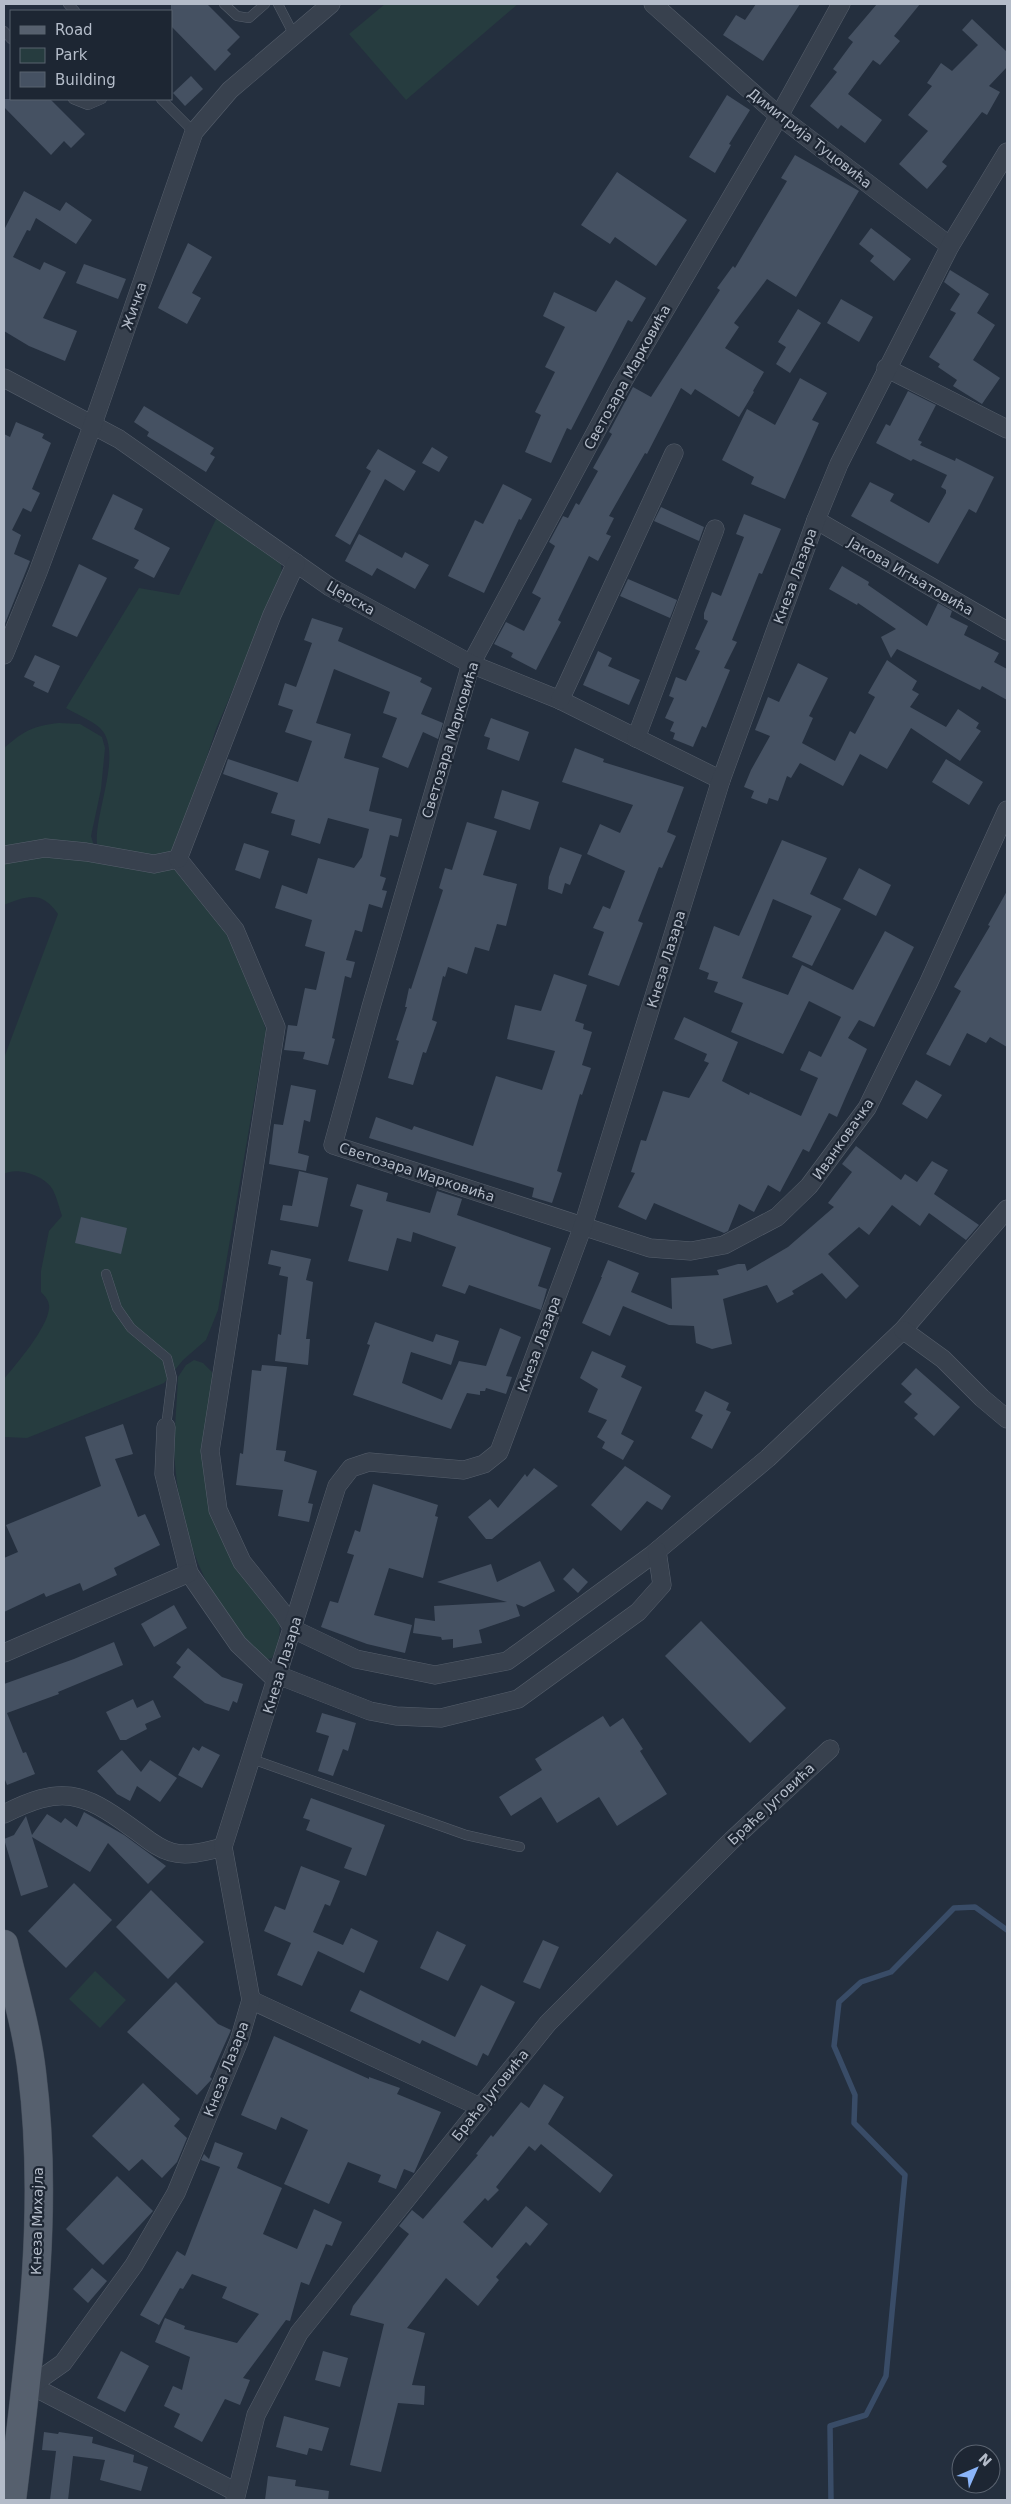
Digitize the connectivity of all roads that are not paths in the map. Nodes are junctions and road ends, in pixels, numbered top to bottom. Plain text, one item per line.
1 (224, 4) edge
2 (265, 4) edge
3 (278, 4) edge
4 (332, 4) edge
5 (653, 4) edge
6 (841, 4) edge
7 (294, 35) junction
8 (76, 100) edge
9 (100, 100) edge
10 (163, 100) edge
11 (778, 116) junction
12 (194, 132) junction
13 (1007, 152) edge
14 (950, 246) junction
15 (886, 368) junction
16 (4, 378) edge
17 (93, 424) junction
18 (1007, 429) edge
19 (674, 453) dead end
20 (816, 520) junction
21 (715, 529) dead end
22 (296, 563) junction
23 (1007, 632) edge
24 (4, 655) edge
25 (471, 664) junction
26 (560, 700) junction
27 (636, 738) junction
28 (721, 780) junction
29 (1007, 810) edge
30 (4, 855) edge
31 (178, 859) junction
32 (1007, 1209) edge
33 (583, 1226) junction
34 (106, 1274) dead end
35 (903, 1330) junction
36 (1007, 1419) edge
37 (166, 1427) joint
38 (657, 1551) junction
39 (189, 1573) junction
40 (293, 1629) junction
41 (4, 1653) edge
42 (278, 1678) junction
43 (830, 1749) dead end
44 (252, 1759) junction
45 (4, 1814) edge
46 (223, 1847) junction
47 (520, 1847) dead end
48 (4, 1944) edge
49 (251, 2000) junction
50 (480, 2107) junction
51 (29, 2388) junction
52 (236, 2496) edge
53 (12, 2500) edge

1 - 2 lane
3 - 7 lane
4 - 7 street, Жичка
5 - 11 street, Димитрија Туцовића
6 - 11 street, Светозара Марковића
7 - 12 street, Жичка
8 - 9 lane
10 - 12 lane
11 - 14 street, Димитрија Туцовића
11 - 25 street, Светозара Марковића
12 - 17 street, Жичка
13 - 14 street, Кнеза Лазара
14 - 15 street, Кнеза Лазара
15 - 18 street
15 - 20 street, Кнеза Лазара
16 - 17 street, Церска
17 - 22 street, Церска
17 - 24 street, Жичка
19 - 26 street
20 - 23 street, Јакова Игњатовића
20 - 28 street, Кнеза Лазара
21 - 27 street
22 - 25 street, Церска
22 - 31 street
25 - 26 street, Церска
25 - 33 street, Светозара Марковића
26 - 27 street, Церска
27 - 28 street, Церска
28 - 33 street, Кнеза Лазара
29 - 33 street, Иванковачка
30 - 31 street
31 - 40 street
32 - 35 street
33 - 40 street, Кнеза Лазара
34 - 37 lane
35 - 36 street
35 - 38 street
37 - 39 street
38 - 40 street
38 - 42 street
39 - 41 street
39 - 42 street
40 - 42 street, Кнеза Лазара
42 - 44 street, Кнеза Лазара
43 - 50 street, Браће Југовића
44 - 46 street, Кнеза Лазара
44 - 47 lane
45 - 46 street
46 - 49 street, Кнеза Лазара
48 - 51 main road, Кнеза Михајла
49 - 50 street
49 - 51 street, Кнеза Лазара
50 - 52 street, Браће Југовића
51 - 52 street
51 - 53 main road, Кнеза Михајла

